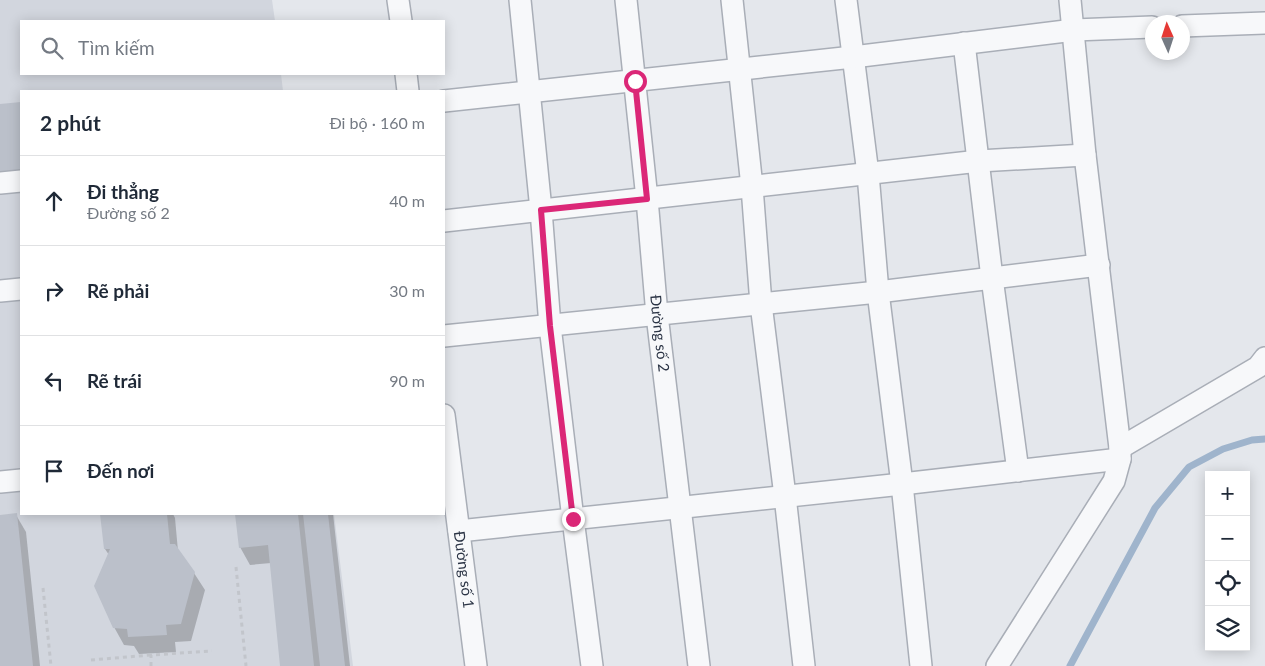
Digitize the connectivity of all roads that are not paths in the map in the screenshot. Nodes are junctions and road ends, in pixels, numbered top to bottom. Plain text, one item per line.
1 (398, 0) edge
2 (520, 0) edge
3 (626, 0) edge
4 (732, 0) edge
5 (846, 0) edge
6 (1070, 0) edge
7 (400, 20) edge
8 (1265, 23) edge
9 (1190, 26) edge
10 (1145, 27) edge
11 (1074, 30) junction
12 (964, 43) junction
13 (853, 57) junction
14 (740, 69) junction
15 (406, 75) edge
16 (635, 81) junction
17 (408, 90) edge
18 (530, 92) junction
19 (445, 101) edge
20 (1086, 155) junction
21 (979, 161) junction
22 (868, 174) junction
23 (20, 181) edge
24 (0, 183) edge
25 (752, 187) junction
26 (647, 199) junction
27 (541, 210) junction
28 (445, 221) edge
29 (1099, 265) junction
30 (992, 278) junction
31 (20, 289) edge
32 (0, 291) edge
33 (878, 292) junction
34 (761, 304) junction
35 (657, 315) junction
36 (550, 326) junction
37 (445, 336) edge
38 (1263, 367) edge
39 (445, 423) edge
40 (1120, 454) junction
41 (1018, 471) junction
42 (20, 480) edge
43 (0, 482) edge
44 (902, 484) junction
45 (785, 496) junction
46 (680, 507) junction
47 (573, 519) junction
48 (459, 531) junction
49 (476, 666) edge
50 (592, 666) edge
51 (699, 666) edge
52 (804, 666) edge
53 (920, 666) edge
54 (997, 666) edge

1 - 7 street
2 - 18 street
3 - 16 street, Đường số 2
4 - 14 street
5 - 13 street
6 - 11 street
8 - 9 street
10 - 11 street
11 - 12 street
11 - 20 street
12 - 13 street
12 - 21 street
13 - 14 street
13 - 22 street
14 - 16 street
14 - 25 street
15 - 17 street
16 - 18 street
16 - 26 street, Đường số 2
18 - 19 street
18 - 27 street
20 - 21 street
20 - 29 street
21 - 22 street
21 - 30 street
22 - 25 street
22 - 33 street
23 - 24 street
25 - 26 street
25 - 34 street
26 - 27 street
26 - 35 street, Đường số 2
27 - 28 street
27 - 36 street
29 - 30 street
29 - 40 street
30 - 33 street
30 - 41 street
31 - 32 street
33 - 34 street
33 - 44 street
34 - 35 street
34 - 45 street
35 - 36 street
35 - 46 street, Đường số 2
36 - 37 street
36 - 47 street
38 - 40 street
39 - 48 street, Đường số 1
40 - 41 street
40 - 54 street
41 - 44 street
42 - 43 street
44 - 45 street
44 - 53 street
45 - 46 street
45 - 52 street
46 - 47 street
46 - 51 street, Đường số 2
47 - 48 street
47 - 50 street
48 - 49 street, Đường số 1

